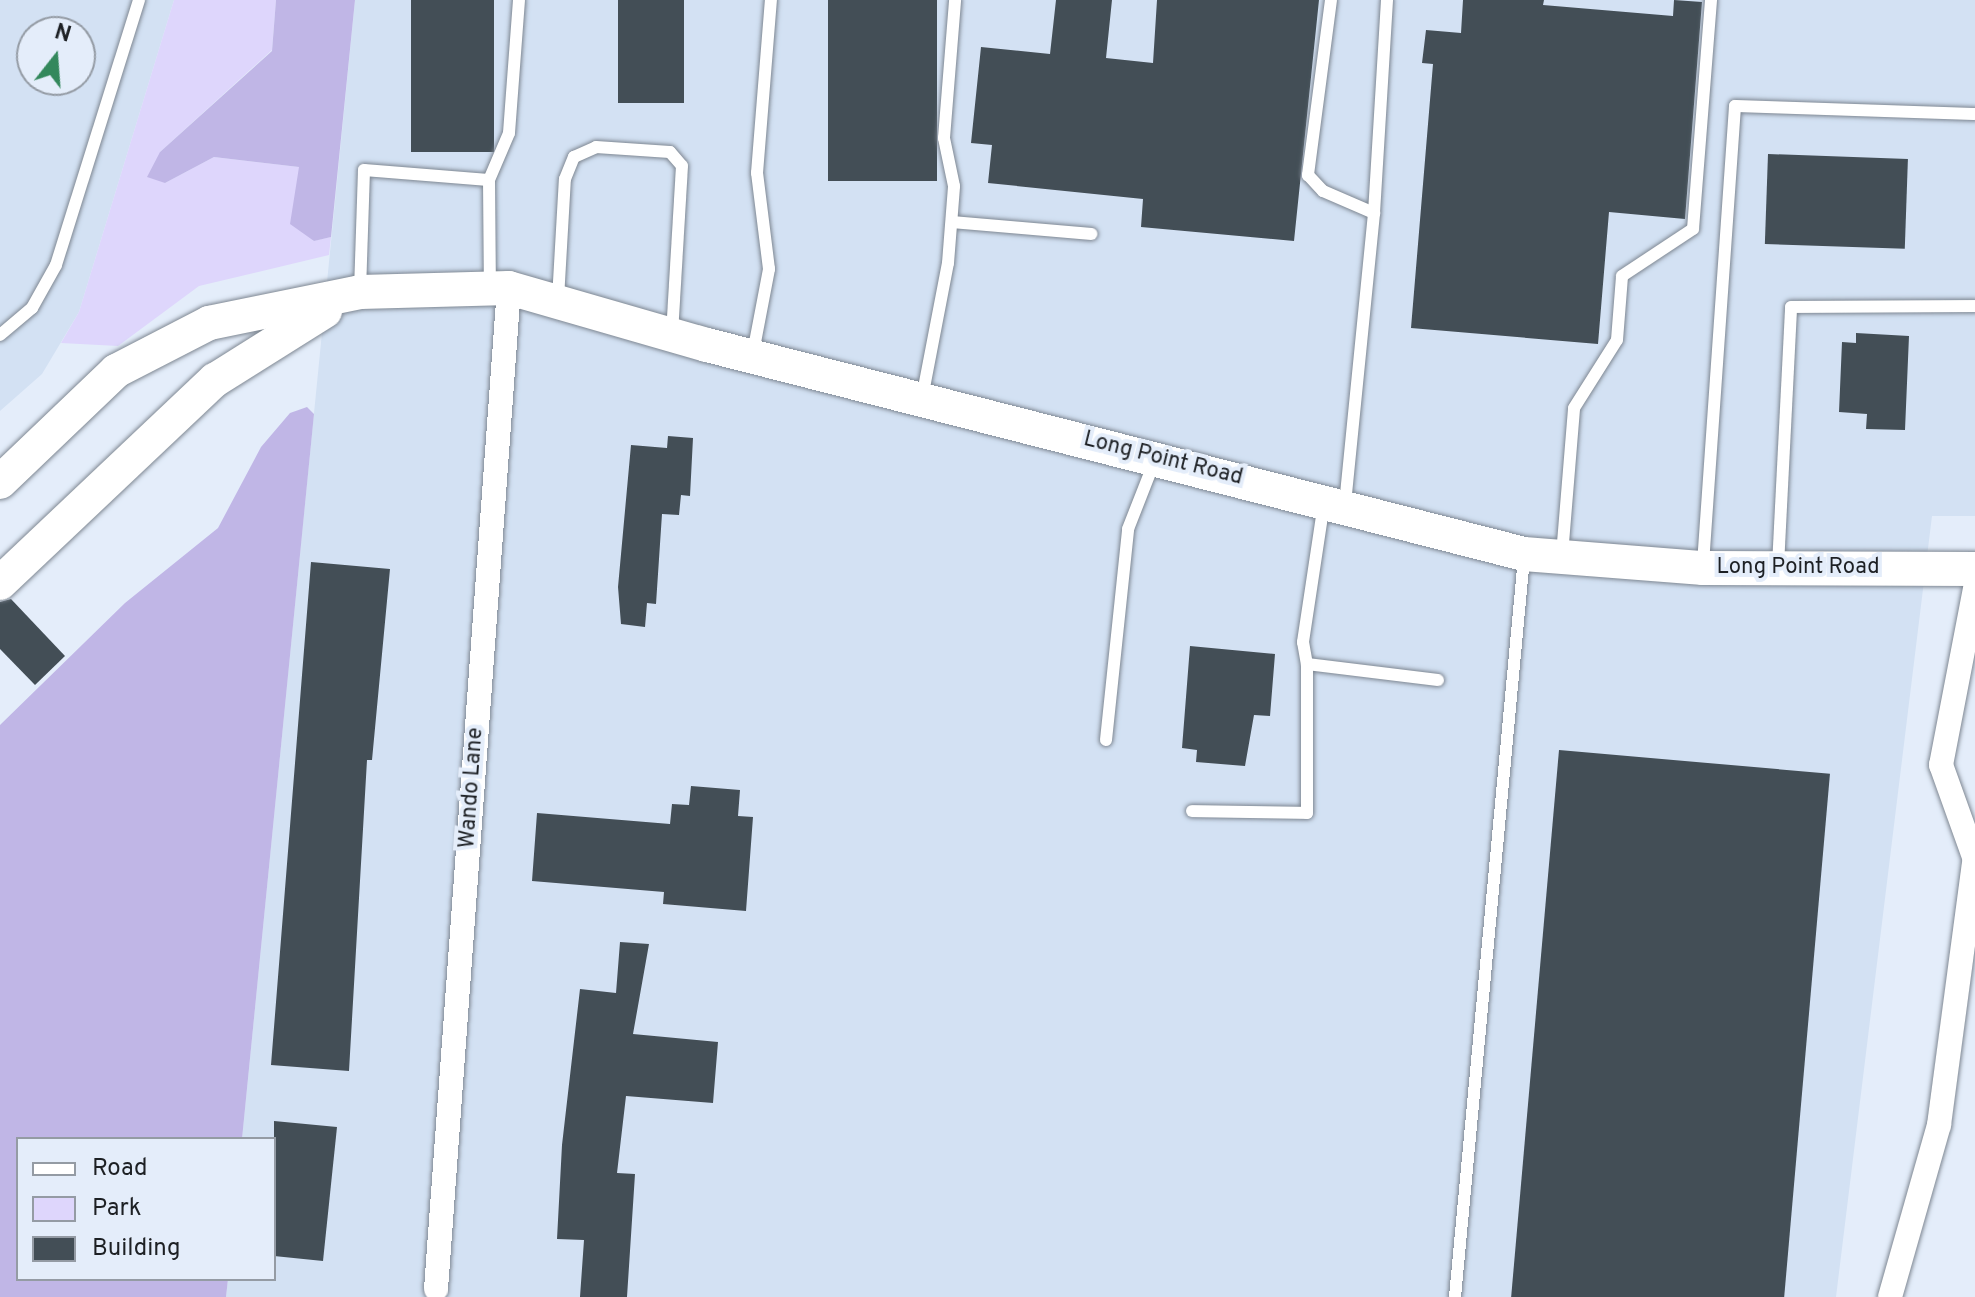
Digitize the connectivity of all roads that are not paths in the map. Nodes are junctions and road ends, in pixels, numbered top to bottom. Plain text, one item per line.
1 (139, 0) edge
2 (519, 0) edge
3 (771, 0) edge
4 (955, 0) edge
5 (1331, 0) edge
6 (1387, 0) edge
7 (1711, 0) edge
8 (1975, 114) edge
9 (489, 180) junction
10 (1374, 213) junction
11 (952, 222) junction
12 (1091, 234) dead end
13 (499, 289) junction
14 (360, 292) junction
15 (558, 302) junction
16 (1975, 306) edge
17 (0, 335) edge
18 (672, 335) junction
19 (752, 356) junction
20 (922, 398) junction
21 (1156, 457) junction
22 (0, 482) edge
23 (1335, 502) junction
24 (1524, 554) junction
25 (1562, 558) junction
26 (1703, 568) junction
27 (1778, 569) junction
28 (1975, 569) edge
29 (0, 583) edge
30 (1975, 589) edge
31 (1307, 664) junction
32 (1438, 680) dead end
33 (1106, 740) dead end
34 (1192, 811) dead end
35 (1975, 856) edge
36 (436, 1289) dead end
37 (1455, 1297) edge
38 (1890, 1297) edge

1 - 17 lane
2 - 9 lane
3 - 19 lane
4 - 11 lane
5 - 10 lane
6 - 10 lane
7 - 25 lane
8 - 26 lane
9 - 13 lane
9 - 14 lane
10 - 23 lane
11 - 12 lane
11 - 20 lane
13 - 14 main road, Long Point Road
13 - 15 main road, Long Point Road
13 - 36 street, Wando Lane
14 - 22 main road, Long Point Road
14 - 29 main road
15 - 18 main road, Long Point Road
15 - 18 lane
16 - 27 lane
18 - 19 main road, Long Point Road
19 - 20 main road, Long Point Road
20 - 21 main road, Long Point Road
21 - 23 main road, Long Point Road
21 - 33 lane
23 - 24 main road, Long Point Road
23 - 31 lane
24 - 25 main road, Long Point Road
24 - 37 lane
25 - 26 main road, Long Point Road
26 - 27 main road, Long Point Road
27 - 28 main road, Long Point Road
30 - 35 street
31 - 32 lane
31 - 34 lane
35 - 38 street

